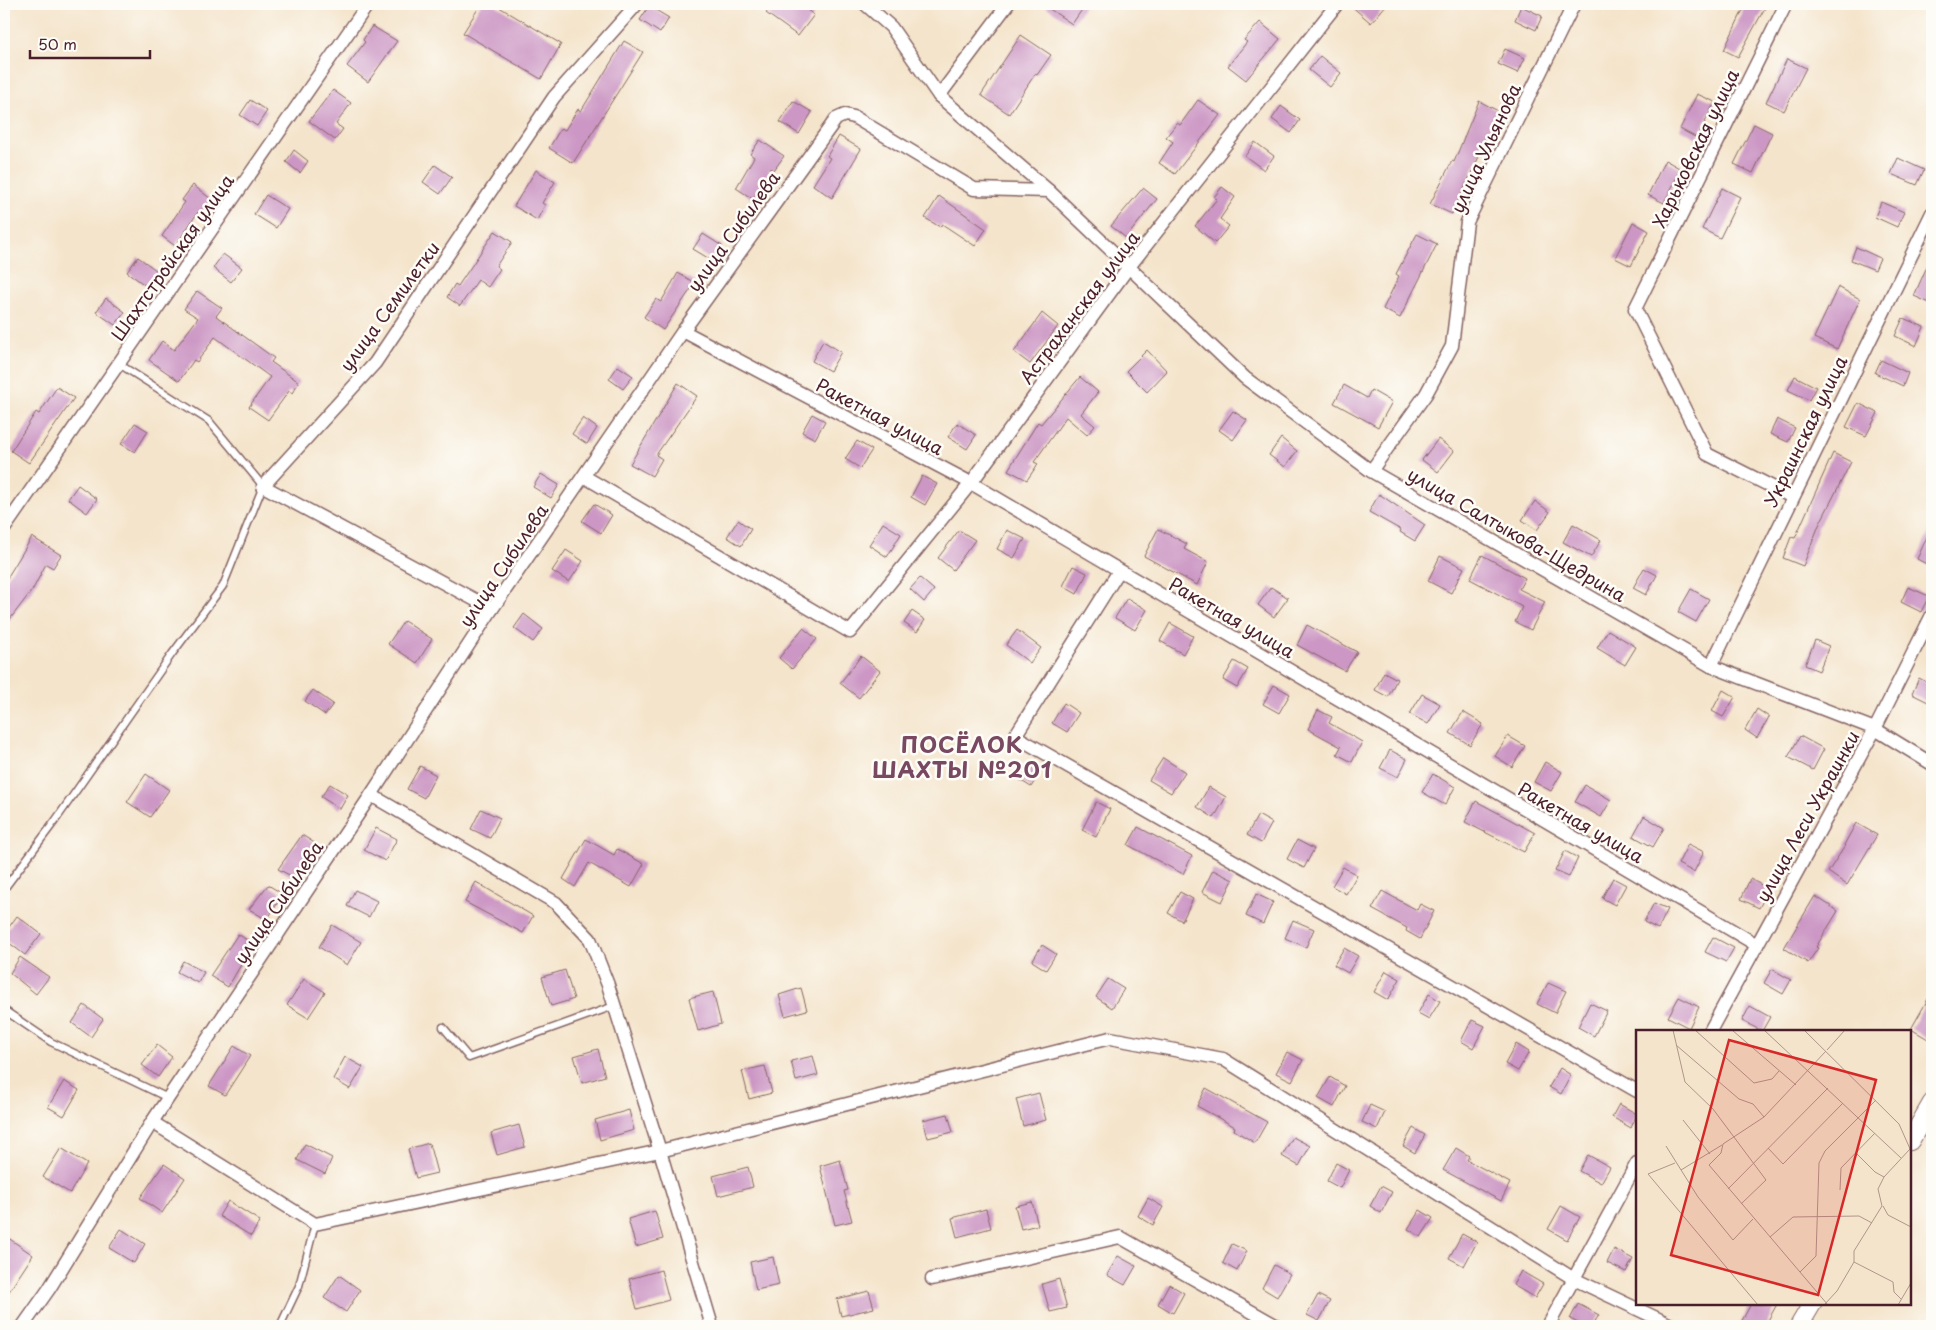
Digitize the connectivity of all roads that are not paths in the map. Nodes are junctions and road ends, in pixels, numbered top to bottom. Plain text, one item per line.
1 (368, 4) edge
2 (637, 4) edge
3 (865, 4) edge
4 (1008, 4) edge
5 (1337, 4) edge
6 (1574, 4) edge
7 (1786, 4) edge
8 (939, 96) junction
9 (1049, 191) junction
10 (1932, 213) edge
11 (1128, 268) junction
12 (683, 331) junction
13 (119, 364) junction
14 (1371, 471) junction
15 (585, 477) junction
16 (971, 483) junction
17 (263, 486) junction
18 (1792, 497) junction
19 (4, 529) edge
20 (1118, 571) junction
21 (492, 609) junction
22 (1932, 615) edge
23 (1711, 666) junction
24 (1875, 729) junction
25 (1932, 764) edge
26 (371, 795) junction
27 (4, 889) edge
28 (1757, 945) junction
29 (614, 1006) junction
30 (4, 1010) edge
31 (443, 1026) dead end
32 (1711, 1030) edge
33 (1636, 1090) edge
34 (168, 1098) junction
35 (1932, 1103) edge
36 (152, 1122) junction
37 (1911, 1139) edge
38 (660, 1151) junction
39 (1636, 1165) edge
40 (315, 1224) junction
41 (932, 1278) dead end
42 (1574, 1279) junction
43 (1811, 1305) edge
44 (23, 1326) edge
45 (280, 1326) edge
46 (712, 1326) edge
47 (1278, 1326) edge
48 (1548, 1326) edge
49 (1673, 1326) edge
50 (1799, 1326) edge

1 - 13 street, Шахтстройская улица
2 - 17 street, улица Семилетки
3 - 8 street
4 - 8 street
5 - 11 street, Астраханская улица
6 - 14 street, улица Ульянова
7 - 18 street, Харьковская улица
8 - 9 street
9 - 11 street
9 - 12 street, улица Сибилева
10 - 18 street, Украинская улица
11 - 14 street, улица Салтыкова-Щедрина
11 - 16 street, Астраханская улица
12 - 15 street, улица Сибилева
12 - 16 street, Ракетная улица
13 - 17 lane
13 - 19 street, Шахтстройская улица
14 - 23 street, улица Салтыкова-Щедрина
15 - 16 street, Астраханская улица
15 - 21 street, улица Сибилева
16 - 20 street, Ракетная улица
17 - 21 street
17 - 27 lane
18 - 23 street, Украинская улица
20 - 28 street, Ракетная улица
20 - 33 street
21 - 26 street, улица Сибилева
22 - 24 street, улица Леси Украинки
23 - 24 street, улица Салтыкова-Щедрина
24 - 25 street, улица Салтыкова-Щедрина
24 - 28 street, улица Леси Украинки
26 - 29 street
26 - 34 street, улица Сибилева
28 - 32 street, улица Леси Украинки
29 - 31 lane
29 - 38 street
30 - 34 lane
34 - 36 street, улица Сибилева
35 - 37 main road
36 - 40 street
36 - 44 street, улица Сибилева
38 - 40 street
38 - 42 street
38 - 46 street
39 - 42 street
40 - 45 lane
41 - 47 street
42 - 48 street
42 - 49 street
43 - 50 main road

